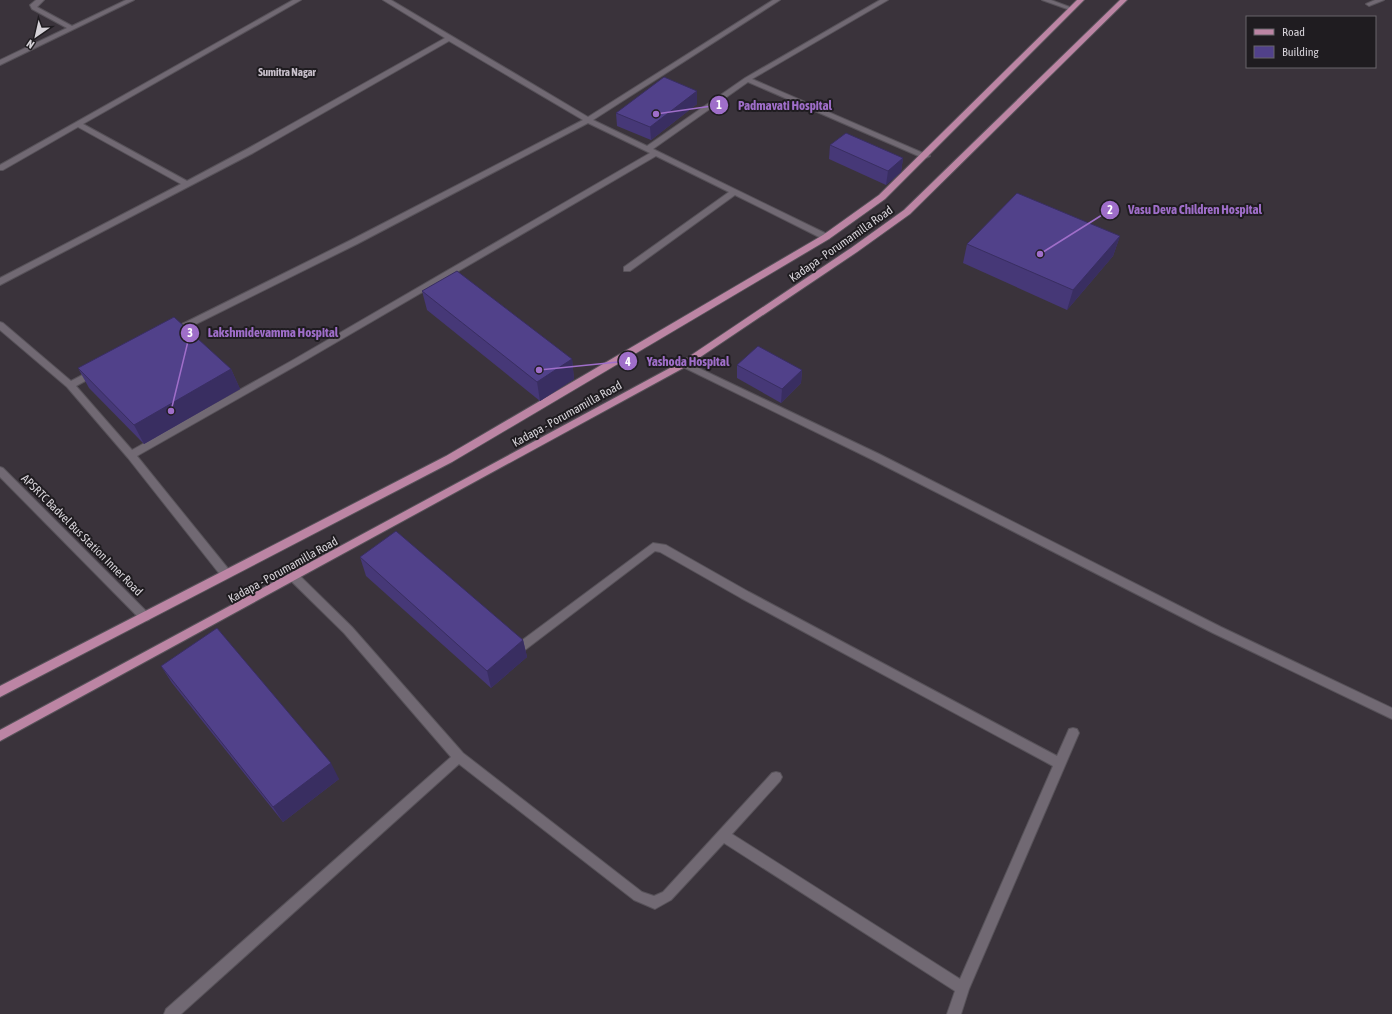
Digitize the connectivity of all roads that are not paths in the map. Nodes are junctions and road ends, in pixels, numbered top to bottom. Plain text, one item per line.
1 (41, 0) edge
2 (131, 0) edge
3 (298, 0) edge
4 (386, 0) edge
5 (777, 0) edge
6 (885, 0) edge
7 (1045, 0) edge
8 (1081, 0) edge
9 (1124, 0) edge
10 (1381, 0) edge
11 (1369, 4) dead end
12 (1072, 9) junction
13 (71, 28) junction
14 (449, 38) junction
15 (0, 63) edge
16 (747, 79) junction
17 (588, 120) junction
18 (78, 124) junction
19 (648, 149) junction
20 (656, 153) junction
21 (926, 156) junction
22 (0, 168) edge
23 (187, 184) junction
24 (735, 192) junction
25 (826, 237) junction
26 (627, 269) dead end
27 (0, 282) edge
28 (0, 325) edge
29 (162, 338) edge
30 (684, 364) junction
31 (105, 367) edge
32 (70, 385) junction
33 (131, 455) junction
34 (0, 471) edge
35 (226, 574) junction
36 (294, 577) junction
37 (145, 617) junction
38 (517, 650) edge
39 (0, 692) edge
40 (1392, 714) edge
41 (1073, 734) dead end
42 (0, 736) edge
43 (459, 757) junction
44 (1060, 764) junction
45 (776, 777) dead end
46 (722, 835) junction
47 (963, 988) junction
48 (171, 1014) edge
49 (954, 1014) edge

1 - 13 street
2 - 13 street
3 - 18 street
4 - 14 street
5 - 17 street
6 - 16 street
7 - 12 street
8 - 12 main road
9 - 30 main road, Kadapa - Porumamilla Road
10 - 11 street
12 - 21 main road
13 - 15 street
14 - 17 street
14 - 23 street
16 - 19 street
16 - 21 street
17 - 19 street
17 - 29 street
18 - 22 street
18 - 23 street
19 - 20 street
20 - 24 street
20 - 33 street
21 - 25 main road
23 - 27 street
24 - 25 street
24 - 26 street
25 - 35 main road
28 - 32 street
30 - 36 main road, Kadapa - Porumamilla Road
30 - 40 street
31 - 32 street
32 - 33 street
33 - 35 street
34 - 37 street, APSRTC Badvel Bus Station Inner Road
35 - 37 main road
36 - 42 main road, Kadapa - Porumamilla Road
36 - 43 street
37 - 39 main road
38 - 44 street
41 - 44 street
43 - 46 street
43 - 48 street
44 - 47 street
45 - 46 street
46 - 47 street
47 - 49 street

